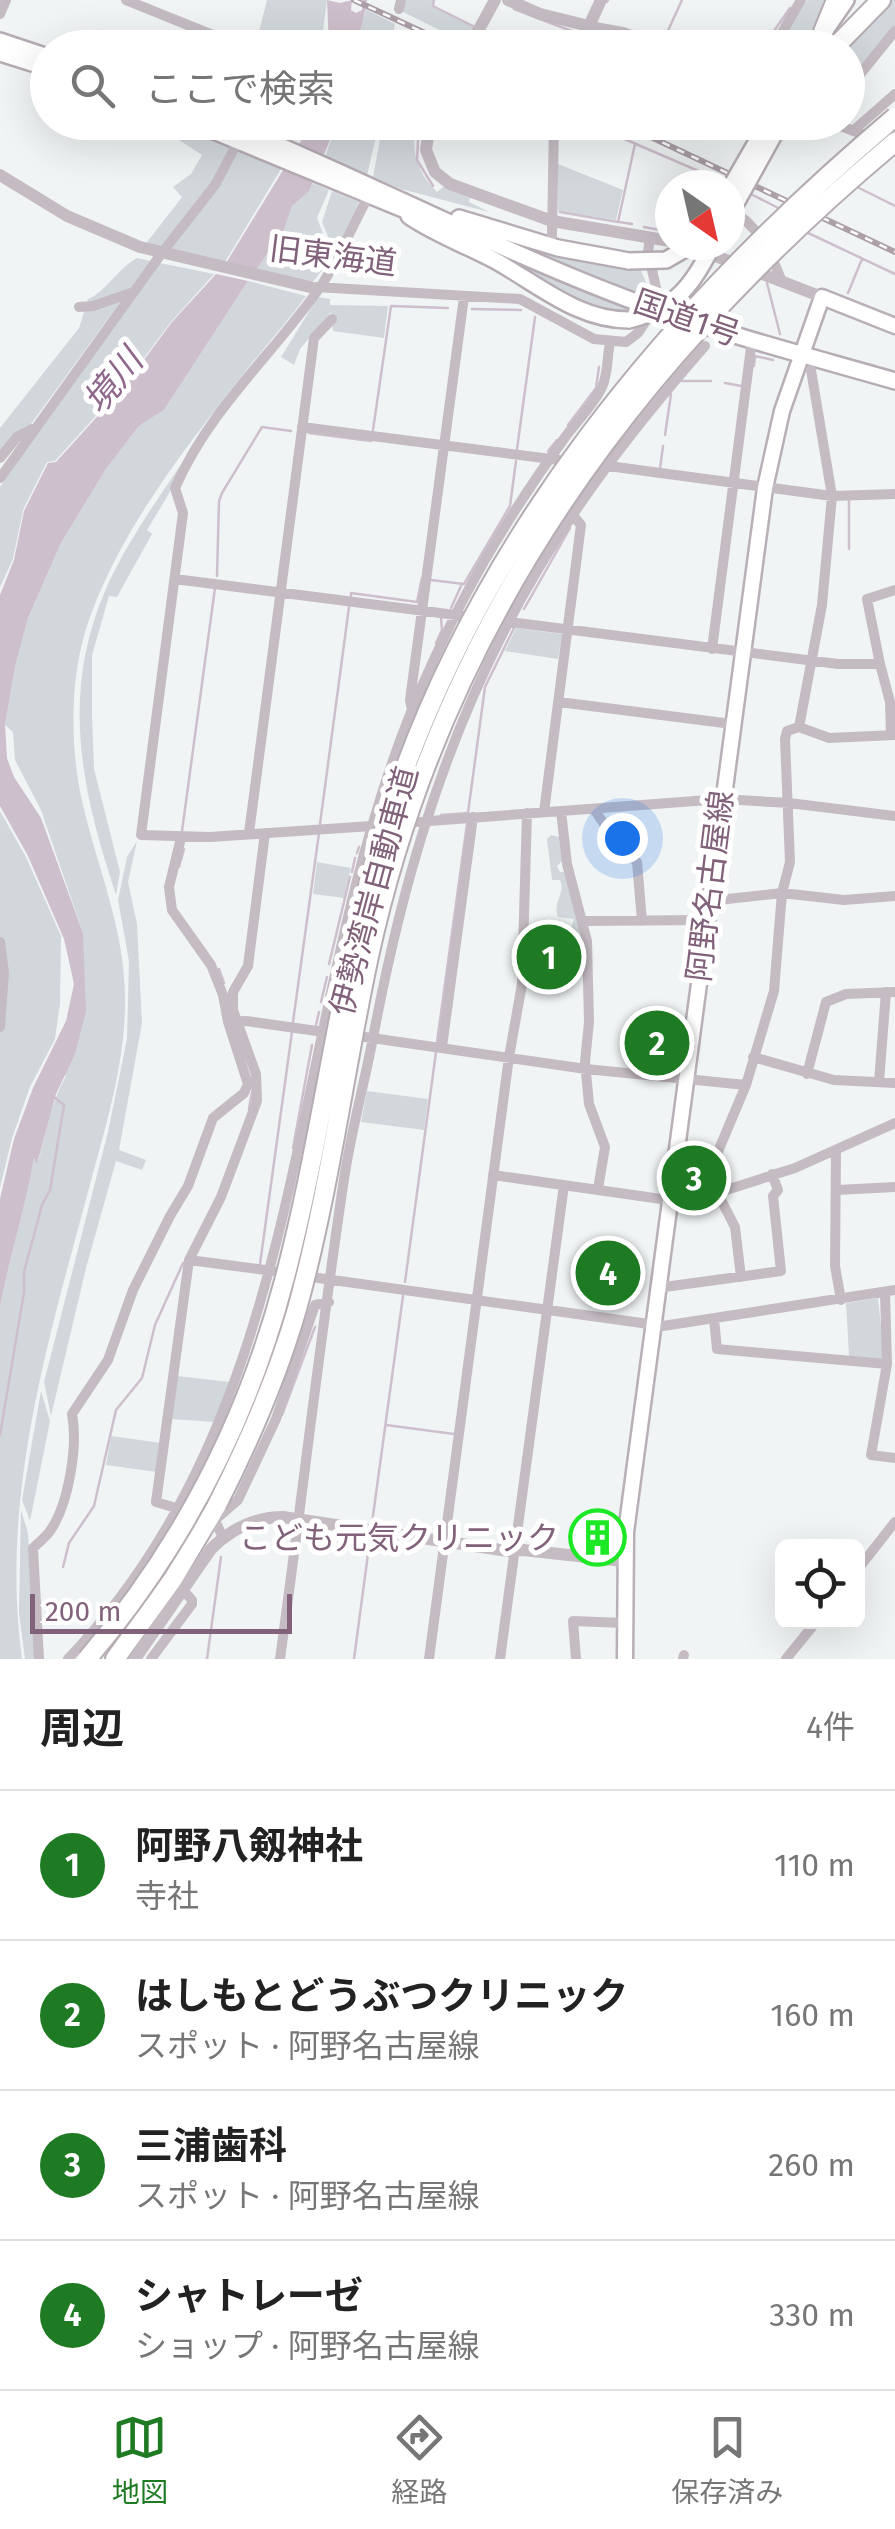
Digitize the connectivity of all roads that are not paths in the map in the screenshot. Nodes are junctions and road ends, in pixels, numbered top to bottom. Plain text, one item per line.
1 (6, 0) edge
2 (126, 0) edge
3 (495, 0) edge
4 (508, 0) edge
5 (601, 0) edge
6 (801, 0) edge
7 (836, 0) edge
8 (846, 0) edge
9 (870, 0) edge
10 (881, 0) edge
11 (0, 14) edge
12 (589, 26) junction
13 (200, 30) edge
14 (479, 30) edge
15 (588, 30) edge
16 (612, 30) edge
17 (783, 30) edge
18 (828, 30) edge
19 (832, 30) edge
20 (839, 30) edge
21 (843, 30) edge
22 (895, 31) edge
23 (1, 52) edge
24 (30, 54) edge
25 (30, 62) edge
26 (865, 68) edge
27 (895, 94) edge
28 (895, 117) edge
29 (865, 120) edge
30 (865, 134) edge
31 (244, 140) edge
32 (247, 140) edge
33 (427, 140) edge
34 (554, 140) edge
35 (758, 140) edge
36 (770, 140) edge
37 (895, 143) edge
38 (740, 170) edge
39 (0, 176) edge
40 (745, 186) edge
41 (361, 190) junction
42 (426, 210) junction
43 (402, 212) junction
44 (745, 220) edge
45 (552, 228) junction
46 (650, 238) junction
47 (655, 239) edge
48 (484, 240) junction
49 (164, 255) junction
50 (666, 260) edge
51 (704, 260) edge
52 (730, 260) edge
53 (781, 279) junction
54 (315, 287) junction
55 (135, 292) junction
56 (822, 296) junction
57 (464, 297) junction
58 (79, 308) dead end
59 (654, 309) junction
60 (332, 319) dead end
61 (895, 326) edge
62 (752, 340) junction
63 (610, 343) junction
64 (705, 346) dead end
65 (801, 355) junction
66 (811, 370) dead end
67 (895, 382) edge
68 (604, 385) junction
69 (644, 416) junction
70 (36, 426) junction
71 (302, 427) junction
72 (444, 446) junction
73 (0, 458) edge
74 (549, 460) junction
75 (606, 465) junction
76 (0, 478) edge
77 (733, 483) junction
78 (765, 488) junction
79 (895, 494) edge
80 (832, 496) junction
81 (572, 514) junction
82 (175, 578) junction
83 (895, 590) edge
84 (280, 591) junction
85 (422, 610) junction
86 (456, 614) junction
87 (510, 620) junction
88 (568, 629) junction
89 (712, 648) junction
90 (742, 653) junction
91 (813, 663) junction
92 (880, 664) junction
93 (559, 702) junction
94 (412, 710) junction
95 (732, 724) junction
96 (798, 727) junction
97 (893, 735) edge
98 (722, 799) junction
99 (789, 803) junction
100 (594, 809) junction
101 (561, 811) junction
102 (544, 812) junction
103 (527, 814) junction
104 (895, 816) edge
105 (473, 818) junction
106 (424, 821) junction
107 (370, 826) junction
108 (249, 833) junction
109 (265, 833) junction
110 (181, 838) junction
111 (782, 893) junction
112 (895, 896) edge
113 (709, 902) junction
114 (642, 920) junction
115 (706, 920) junction
116 (584, 921) junction
117 (0, 942) edge
118 (890, 992) edge
119 (232, 1022) junction
120 (0, 1027) edge
121 (322, 1032) junction
122 (373, 1038) junction
123 (442, 1047) junction
124 (509, 1057) junction
125 (753, 1057) junction
126 (586, 1070) junction
127 (807, 1074) junction
128 (684, 1080) junction
129 (879, 1082) junction
130 (895, 1083) edge
131 (746, 1085) junction
132 (895, 1123) edge
133 (836, 1151) junction
134 (772, 1174) junction
135 (493, 1175) junction
136 (564, 1185) junction
137 (895, 1187) edge
138 (598, 1189) junction
139 (837, 1190) junction
140 (718, 1192) junction
141 (698, 1199) junction
142 (668, 1200) junction
143 (190, 1260) junction
144 (271, 1271) junction
145 (741, 1277) junction
146 (331, 1279) junction
147 (657, 1288) junction
148 (890, 1292) edge
149 (476, 1298) junction
150 (840, 1300) junction
151 (329, 1302) junction
152 (547, 1307) junction
153 (714, 1318) junction
154 (652, 1324) junction
155 (891, 1329) edge
156 (887, 1364) junction
157 (880, 1410) junction
158 (895, 1413) edge
159 (895, 1458) edge
160 (179, 1509) junction
161 (299, 1519) junction
162 (895, 1522) edge
163 (223, 1538) junction
164 (446, 1541) junction
165 (516, 1550) junction
166 (865, 1560) edge
167 (623, 1561) junction
168 (184, 1591) junction
169 (624, 1623) junction
170 (810, 1629) edge
171 (40, 1659) edge
172 (68, 1659) edge
173 (87, 1659) edge
174 (115, 1659) edge
175 (135, 1659) edge
176 (152, 1659) edge
177 (280, 1659) edge
178 (429, 1659) edge
179 (500, 1659) edge
180 (576, 1659) edge
181 (625, 1659) edge
182 (786, 1659) edge

1 - 11 street
2 - 13 street
3 - 14 street
4 - 12 street
5 - 12 street
6 - 17 street
7 - 18 highway
8 - 19 highway
9 - 20 highway
10 - 21 highway
12 - 15 street
12 - 16 street
22 - 26 street
23 - 24 highway
23 - 25 highway
27 - 29 street
28 - 173 highway, 伊勢湾岸自動車道, bridge
30 - 37 street
31 - 49 street
32 - 41 highway, 国道1号
33 - 45 street
34 - 45 street
35 - 38 highway, bridge
36 - 40 highway, bridge
37 - 174 highway, 伊勢湾岸自動車道, bridge
39 - 49 street, 旧東海道
41 - 42 highway, 国道1号
41 - 43 highway, 国道1号
41 - 54 street
42 - 48 highway, 国道1号
42 - 50 highway, bridge
43 - 48 highway, 国道1号
43 - 51 highway, bridge
44 - 53 street
45 - 46 street
46 - 47 street
46 - 59 street
48 - 59 highway, 国道1号
49 - 54 street, 旧東海道
49 - 55 street
52 - 53 street
53 - 56 street
54 - 57 street, 旧東海道
54 - 82 street
55 - 58 street
55 - 70 street
56 - 61 main road
56 - 65 main road, 阿野名古屋線
57 - 63 street, 旧東海道
57 - 72 street
59 - 62 highway, 国道1号
59 - 63 street
60 - 71 street
62 - 65 highway, 国道1号
62 - 77 street
63 - 68 street
64 - 69 street
65 - 67 highway, 国道1号
65 - 78 main road, 阿野名古屋線
66 - 80 street
68 - 69 street
68 - 74 street
69 - 75 street
70 - 73 street
70 - 76 street
71 - 72 street
71 - 84 street
72 - 74 street
72 - 85 street
74 - 75 street
74 - 86 street
75 - 77 street
75 - 81 street
77 - 78 street
77 - 89 street
78 - 80 street
78 - 90 main road, 阿野名古屋線
79 - 80 street
80 - 91 street
81 - 87 street
81 - 88 street
82 - 84 street
82 - 110 street
83 - 92 street
84 - 85 street
84 - 108 street
85 - 86 street
85 - 94 street
86 - 87 street
86 - 94 street
87 - 88 street
87 - 106 street
88 - 89 street
88 - 93 street
89 - 90 street
90 - 91 street
90 - 95 main road, 阿野名古屋線
91 - 92 street
91 - 96 street
92 - 97 street
93 - 95 street
93 - 102 street
94 - 107 street
95 - 98 main road, 阿野名古屋線
96 - 97 street
96 - 99 street
98 - 99 street
98 - 100 street
98 - 113 main road, 阿野名古屋線
99 - 104 street
99 - 111 street
100 - 101 street
100 - 114 street
101 - 102 street
101 - 116 street
102 - 103 street
103 - 105 street
103 - 124 street
105 - 106 street
105 - 123 street
106 - 107 street
106 - 122 street
107 - 109 street
107 - 121 street
108 - 109 street
108 - 110 street
109 - 119 street
110 - 119 street
111 - 112 street
111 - 113 street
111 - 125 street
113 - 115 main road, 阿野名古屋線
114 - 115 street
114 - 116 street
115 - 128 main road, 阿野名古屋線
116 - 126 street
117 - 120 street
118 - 127 street
118 - 129 street
119 - 121 street
119 - 143 street
119 - 171 street
121 - 122 street
121 - 144 street
122 - 123 street
122 - 146 street
123 - 124 street
124 - 126 street
124 - 135 street
125 - 127 street
125 - 131 street
126 - 128 street
126 - 138 street
127 - 129 street
128 - 131 street
128 - 142 main road, 阿野名古屋線
129 - 130 street
131 - 141 street
132 - 133 street
133 - 134 street
133 - 139 street
134 - 140 street
134 - 145 street
135 - 136 street
135 - 149 street
136 - 138 street
136 - 152 street
137 - 139 street
138 - 142 street
139 - 150 street
140 - 141 street
140 - 145 street
141 - 142 street
142 - 147 main road, 阿野名古屋線
143 - 144 street
143 - 160 street
144 - 146 street
144 - 160 street
145 - 147 street
146 - 149 street
146 - 151 street
147 - 154 main road, 阿野名古屋線
148 - 150 street
148 - 155 street
149 - 152 street
149 - 164 street
150 - 153 street
151 - 161 street
151 - 163 street
152 - 154 street
152 - 165 street
153 - 154 street
153 - 156 street
154 - 167 main road, 阿野名古屋線
155 - 156 street
156 - 157 street
157 - 158 street
157 - 159 street
160 - 172 street
161 - 163 street
161 - 164 street
161 - 177 street
162 - 166 street
163 - 168 street
164 - 165 street
164 - 178 street
165 - 167 street
165 - 179 street
167 - 169 main road, 阿野名古屋線
168 - 175 street
168 - 176 street
169 - 180 street
169 - 181 main road, 阿野名古屋線
170 - 182 street

